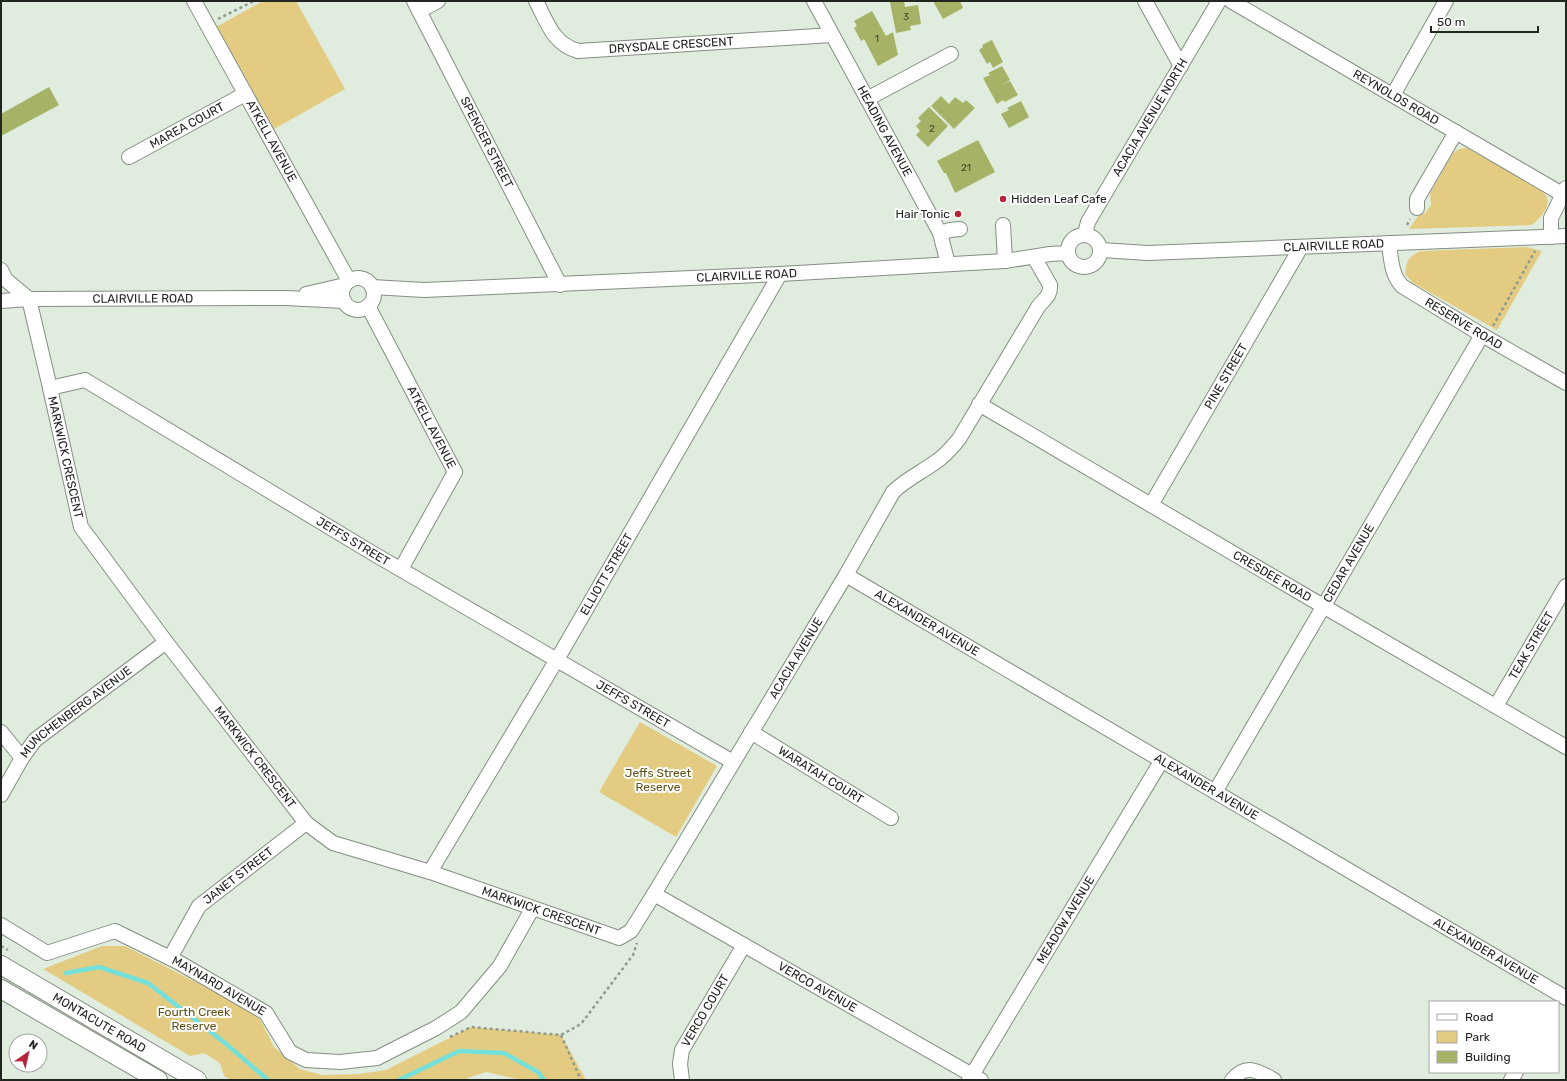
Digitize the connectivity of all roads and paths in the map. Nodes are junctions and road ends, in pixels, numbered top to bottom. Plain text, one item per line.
1 (194, 1) edge
2 (254, 1) edge
3 (438, 1) edge
4 (536, 1) edge
5 (814, 1) edge
6 (1145, 1) edge
7 (1219, 1) edge
8 (1231, 1) edge
9 (1446, 1) edge
10 (416, 6) edge
11 (207, 25) junction
12 (832, 35) junction
13 (951, 54) dead end
14 (1181, 66) junction
15 (245, 94) junction
16 (1393, 95) junction
17 (867, 99) junction
18 (1456, 132) junction
19 (129, 157) dead end
20 (1564, 191) edge
21 (1417, 208) dead end
22 (1003, 225) dead end
23 (960, 229) dead end
24 (940, 233) junction
25 (1085, 234) junction
26 (1566, 236) edge
27 (1547, 237) junction
28 (1389, 243) junction
29 (1301, 247) junction
30 (1101, 250) junction
31 (1068, 253) junction
32 (1034, 257) junction
33 (1005, 261) junction
34 (948, 264) junction
35 (1, 270) edge
36 (780, 274) junction
37 (347, 283) junction
38 (560, 285) junction
39 (372, 286) junction
40 (424, 290) junction
41 (286, 298) junction
42 (29, 299) junction
43 (1, 301) edge
44 (344, 301) junction
45 (370, 304) junction
46 (1484, 336) junction
47 (1566, 383) edge
48 (50, 388) junction
49 (979, 404) junction
50 (1151, 505) junction
51 (401, 569) junction
52 (846, 575) junction
53 (1566, 586) edge
54 (1323, 606) junction
55 (166, 642) junction
56 (557, 659) junction
57 (1496, 706) junction
58 (1, 732) edge
59 (751, 732) junction
60 (1566, 747) edge
61 (22, 758) junction
62 (1162, 760) junction
63 (733, 762) junction
64 (1215, 792) junction
65 (1, 795) edge
66 (891, 818) dead end
67 (306, 823) junction
68 (430, 872) junction
69 (654, 894) junction
70 (532, 909) junction
71 (1, 925) edge
72 (631, 931) junction
73 (744, 945) junction
74 (1, 946) edge
75 (170, 958) junction
76 (5, 965) edge
77 (1, 989) edge
78 (1563, 996) edge
79 (561, 1035) junction
80 (450, 1038) dead end
81 (974, 1078) edge
82 (158, 1080) edge
83 (197, 1080) edge
84 (581, 1080) edge
85 (682, 1080) edge
86 (1232, 1080) edge
87 (1274, 1080) edge

1 - 11 street, ATKELL AVENUE
2 - 11 path
3 - 10 street
4 - 12 street, DRYSDALE CRESCENT
5 - 12 street, HEADING AVENUE
6 - 14 street
7 - 14 street, ACACIA AVENUE NORTH
8 - 16 street, REYNOLDS ROAD
9 - 16 street
10 - 38 street, SPENCER STREET
11 - 15 street, ATKELL AVENUE
12 - 17 street, HEADING AVENUE
13 - 17 street
14 - 25 street, ACACIA AVENUE NORTH
15 - 19 street, MAREA COURT
15 - 37 street, ATKELL AVENUE
16 - 18 street, REYNOLDS ROAD
17 - 24 street, HEADING AVENUE
18 - 20 street, REYNOLDS ROAD
18 - 21 street
20 - 27 street
22 - 33 street
23 - 24 street
24 - 34 street, HEADING AVENUE
25 - 30 street
25 - 31 street
26 - 27 street, CLAIRVILLE ROAD
27 - 28 street, CLAIRVILLE ROAD
27 - 46 path
28 - 29 street, CLAIRVILLE ROAD
28 - 46 street, RESERVE ROAD
29 - 30 street, CLAIRVILLE ROAD
29 - 50 street, PINE STREET
30 - 31 street
31 - 32 street, CLAIRVILLE ROAD
32 - 33 street, CLAIRVILLE ROAD
32 - 49 street
33 - 34 street, CLAIRVILLE ROAD
34 - 36 street, CLAIRVILLE ROAD
35 - 42 street
36 - 38 street, CLAIRVILLE ROAD
36 - 56 street, ELLIOTT STREET
37 - 39 street
37 - 41 street, CLAIRVILLE ROAD
37 - 44 street
38 - 40 street, CLAIRVILLE ROAD
39 - 40 street, CLAIRVILLE ROAD
39 - 45 street
40 - 45 street, CLAIRVILLE ROAD
41 - 42 street, CLAIRVILLE ROAD
41 - 44 street, CLAIRVILLE ROAD
42 - 43 street, CLAIRVILLE ROAD
42 - 48 street
44 - 45 street
45 - 51 street, ATKELL AVENUE
46 - 47 street, RESERVE ROAD
46 - 54 street, CEDAR AVENUE
48 - 51 street, JEFFS STREET
48 - 55 street, MARKWICK CRESCENT
49 - 50 street, CRESDEE ROAD
49 - 52 street, ACACIA AVENUE
50 - 54 street, CRESDEE ROAD
51 - 56 street, JEFFS STREET
52 - 59 street, ACACIA AVENUE
52 - 62 street, ALEXANDER AVENUE
53 - 57 street, TEAK STREET
54 - 57 street, CRESDEE ROAD
54 - 64 street, CEDAR AVENUE
55 - 61 street, MUNCHENBERG AVENUE
55 - 67 street, MARKWICK CRESCENT
56 - 63 street, JEFFS STREET
56 - 68 street, ELLIOTT STREET
57 - 60 street, CRESDEE ROAD
58 - 61 street
59 - 63 street, ACACIA AVENUE
59 - 66 street, WARATAH COURT
61 - 65 street, MUNCHENBERG AVENUE
62 - 64 street, ALEXANDER AVENUE
62 - 81 street, MEADOW AVENUE
63 - 69 street, ACACIA AVENUE
64 - 78 street, ALEXANDER AVENUE
67 - 68 street, MARKWICK CRESCENT
67 - 75 street, JANET STREET
68 - 70 street, MARKWICK CRESCENT
69 - 72 street, ACACIA AVENUE
69 - 73 street, VERCO AVENUE
70 - 72 street, MARKWICK CRESCENT
70 - 75 street, MAYNARD AVENUE
71 - 75 street, MAYNARD AVENUE
72 - 79 path
73 - 81 street, VERCO AVENUE
73 - 85 street, VERCO COURT
74 - 76 path
76 - 83 main road, MONTACUTE ROAD
77 - 82 main road, MONTACUTE ROAD
79 - 80 path
79 - 84 path
86 - 87 street

